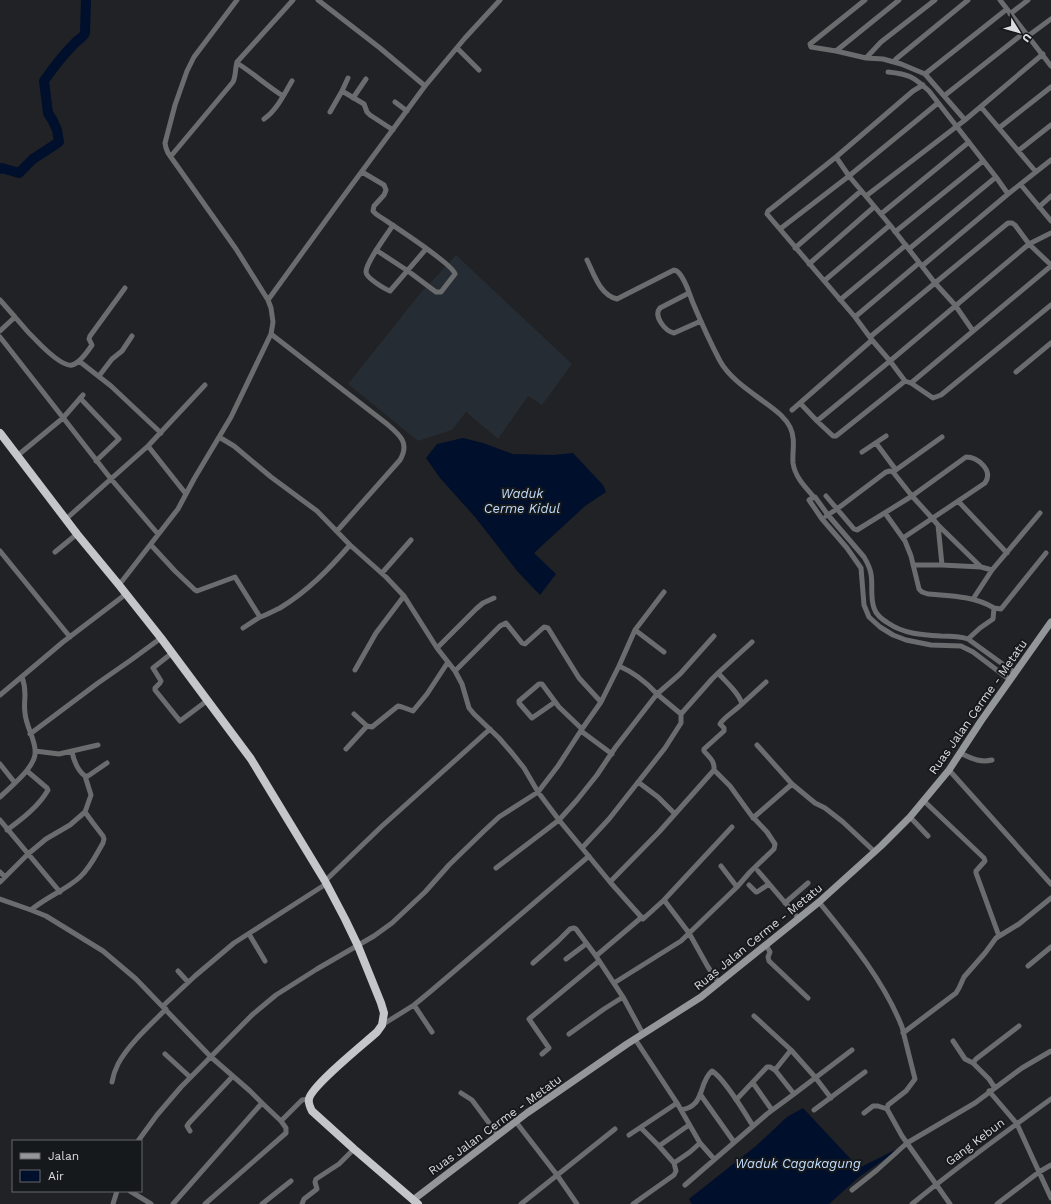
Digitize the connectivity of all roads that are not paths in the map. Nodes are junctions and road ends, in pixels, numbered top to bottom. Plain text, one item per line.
1 (237, 0) edge
2 (293, 0) edge
3 (318, 0) edge
4 (500, 0) edge
5 (865, 0) edge
6 (899, 0) edge
7 (935, 0) edge
8 (968, 0) edge
9 (1000, 0) edge
10 (1028, 0) edge
11 (1009, 11) junction
12 (1051, 19) edge
13 (1027, 34) junction
14 (457, 48) junction
15 (836, 51) junction
16 (1043, 54) junction
17 (866, 58) junction
18 (894, 62) junction
19 (1050, 62) edge
20 (237, 63) junction
21 (479, 70) dead end
22 (888, 72) dead end
23 (925, 74) junction
24 (348, 78) dead end
25 (366, 79) dead end
26 (292, 81) dead end
27 (923, 85) junction
28 (425, 86) junction
29 (1051, 87) edge
30 (342, 91) junction
31 (283, 96) junction
32 (944, 96) junction
33 (353, 98) junction
34 (394, 102) dead end
35 (938, 103) junction
36 (981, 107) junction
37 (407, 111) junction
38 (330, 112) dead end
39 (264, 119) dead end
40 (965, 120) junction
41 (1051, 125) edge
42 (957, 126) junction
43 (999, 128) junction
44 (392, 130) junction
45 (969, 142) junction
46 (1018, 151) junction
47 (171, 156) junction
48 (836, 157) junction
49 (1051, 160) edge
50 (983, 161) junction
51 (362, 172) junction
52 (1036, 172) junction
53 (849, 176) junction
54 (996, 177) junction
55 (1021, 185) junction
56 (862, 191) junction
57 (1008, 194) junction
58 (866, 196) junction
59 (1051, 196) edge
60 (874, 207) junction
61 (1039, 207) junction
62 (881, 214) junction
63 (1051, 221) edge
64 (393, 225) junction
65 (890, 225) junction
66 (780, 229) junction
67 (895, 232) junction
68 (1051, 234) edge
69 (1029, 244) junction
70 (907, 247) junction
71 (795, 248) junction
72 (426, 249) junction
73 (376, 250) junction
74 (587, 260) dead end
75 (809, 264) junction
76 (921, 264) junction
77 (1051, 265) edge
78 (408, 271) junction
79 (824, 281) junction
80 (936, 283) junction
81 (125, 288) dead end
82 (689, 292) junction
83 (0, 300) edge
84 (268, 300) junction
85 (840, 300) junction
86 (1051, 305) edge
87 (955, 306) junction
88 (16, 317) junction
89 (854, 317) junction
90 (701, 321) junction
91 (0, 331) edge
92 (973, 331) junction
93 (271, 334) junction
94 (132, 336) dead end
95 (0, 337) edge
96 (871, 339) junction
97 (1051, 342) edge
98 (79, 361) junction
99 (890, 361) junction
100 (1016, 372) dead end
101 (99, 376) junction
102 (908, 382) junction
103 (205, 385) dead end
104 (800, 403) junction
105 (792, 410) dead end
106 (63, 418) junction
107 (817, 422) junction
108 (0, 433) edge
109 (161, 433) junction
110 (886, 436) dead end
111 (219, 437) junction
112 (942, 437) dead end
113 (876, 443) junction
114 (148, 446) junction
115 (862, 452) dead end
116 (17, 456) junction
117 (96, 461) junction
118 (894, 471) junction
119 (111, 479) junction
120 (186, 494) junction
121 (826, 496) dead end
122 (912, 496) junction
123 (814, 497) junction
124 (958, 501) junction
125 (837, 509) junction
126 (885, 513) junction
127 (1040, 513) dead end
128 (828, 515) junction
129 (932, 518) junction
130 (66, 519) junction
131 (822, 519) junction
132 (938, 525) junction
133 (336, 531) junction
134 (77, 534) junction
135 (158, 534) junction
136 (903, 538) junction
137 (411, 540) dead end
138 (151, 545) junction
139 (350, 545) junction
140 (0, 551) edge
141 (55, 552) dead end
142 (1007, 553) junction
143 (1046, 553) dead end
144 (913, 565) junction
145 (942, 565) junction
146 (981, 567) junction
147 (992, 570) junction
148 (382, 573) junction
149 (119, 584) junction
150 (664, 592) dead end
151 (126, 594) junction
152 (404, 596) junction
153 (494, 598) dead end
154 (973, 599) junction
155 (994, 608) junction
156 (877, 614) junction
157 (260, 617) junction
158 (869, 617) junction
159 (1051, 622) edge
160 (243, 628) dead end
161 (635, 630) junction
162 (922, 634) junction
163 (935, 635) junction
164 (714, 636) dead end
165 (70, 637) junction
166 (161, 638) junction
167 (968, 639) junction
168 (752, 642) dead end
169 (921, 643) junction
170 (934, 645) junction
171 (437, 648) junction
172 (664, 652) dead end
173 (172, 653) junction
174 (448, 662) junction
175 (620, 666) junction
176 (355, 670) dead end
177 (456, 671) junction
178 (718, 673) junction
179 (1015, 673) junction
180 (22, 677) junction
181 (1010, 680) junction
182 (766, 682) dead end
183 (657, 694) junction
184 (0, 695) edge
185 (208, 700) junction
186 (555, 702) junction
187 (600, 702) junction
188 (742, 704) junction
189 (354, 714) dead end
190 (681, 714) junction
191 (367, 726) junction
192 (490, 729) junction
193 (581, 730) junction
194 (30, 734) junction
195 (98, 745) dead end
196 (757, 745) dead end
197 (346, 749) dead end
198 (35, 751) junction
199 (72, 752) junction
200 (960, 753) junction
201 (612, 754) junction
202 (992, 760) dead end
203 (107, 763) dead end
204 (0, 764) edge
205 (714, 770) junction
206 (949, 770) junction
207 (27, 771) junction
208 (85, 776) junction
209 (638, 782) junction
210 (15, 783) junction
211 (792, 784) junction
212 (538, 792) junction
213 (0, 796) edge
214 (924, 801) junction
215 (85, 812) junction
216 (675, 814) junction
217 (753, 818) junction
218 (910, 818) junction
219 (0, 820) edge
220 (559, 820) junction
221 (732, 826) dead end
222 (7, 830) junction
223 (928, 836) dead end
224 (582, 848) junction
225 (875, 852) junction
226 (28, 854) junction
227 (589, 856) junction
228 (721, 866) dead end
229 (496, 868) dead end
230 (758, 871) dead end
231 (0, 872) edge
232 (5, 877) junction
233 (0, 882) edge
234 (610, 882) junction
235 (326, 883) junction
236 (808, 883) dead end
237 (769, 884) junction
238 (1051, 884) edge
239 (749, 885) dead end
240 (737, 887) junction
241 (60, 892) junction
242 (1051, 898) edge
243 (0, 899) edge
244 (664, 900) junction
245 (819, 902) junction
246 (786, 903) junction
247 (31, 910) junction
248 (642, 917) junction
249 (798, 919) junction
250 (689, 933) junction
251 (249, 934) junction
252 (999, 936) junction
253 (586, 944) junction
254 (766, 945) junction
255 (358, 946) junction
256 (1051, 947) edge
257 (566, 959) dead end
258 (597, 959) junction
259 (265, 961) dead end
260 (533, 963) dead end
261 (1028, 966) dead end
262 (178, 971) dead end
263 (188, 982) junction
264 (614, 983) junction
265 (719, 983) junction
266 (623, 997) junction
267 (808, 998) dead end
268 (414, 1005) junction
269 (164, 1007) junction
270 (754, 1016) dead end
271 (382, 1025) junction
272 (1019, 1026) dead end
273 (432, 1032) dead end
274 (903, 1033) junction
275 (569, 1034) dead end
276 (642, 1034) junction
277 (635, 1039) junction
278 (953, 1041) dead end
279 (791, 1050) junction
280 (852, 1050) dead end
281 (1051, 1051) edge
282 (164, 1054) dead end
283 (542, 1054) dead end
284 (211, 1057) junction
285 (973, 1063) junction
286 (775, 1070) junction
287 (865, 1072) dead end
288 (233, 1076) junction
289 (815, 1077) junction
290 (190, 1078) junction
291 (112, 1082) dead end
292 (753, 1083) junction
293 (995, 1088) junction
294 (989, 1092) junction
295 (461, 1093) dead end
296 (700, 1094) junction
297 (794, 1094) junction
298 (831, 1098) junction
299 (309, 1099) junction
300 (1051, 1099) edge
301 (736, 1100) junction
302 (262, 1103) junction
303 (677, 1103) junction
304 (887, 1109) junction
305 (681, 1110) junction
306 (772, 1110) junction
307 (814, 1110) dead end
308 (864, 1113) dead end
309 (281, 1121) junction
310 (516, 1122) junction
311 (1017, 1124) junction
312 (689, 1125) junction
313 (753, 1126) junction
314 (641, 1128) junction
315 (615, 1129) dead end
316 (190, 1131) dead end
317 (498, 1135) junction
318 (629, 1135) dead end
319 (139, 1140) edge
320 (700, 1142) junction
321 (734, 1142) junction
322 (907, 1143) junction
323 (659, 1146) junction
324 (354, 1149) junction
325 (714, 1159) junction
326 (674, 1163) junction
327 (1051, 1166) edge
328 (1039, 1172) junction
329 (557, 1175) junction
330 (291, 1181) dead end
331 (936, 1184) junction
332 (685, 1185) dead end
333 (852, 1190) dead end
334 (117, 1192) edge
335 (132, 1192) edge
336 (1051, 1198) edge
337 (415, 1202) edge
338 (113, 1204) edge
339 (151, 1204) edge
340 (173, 1204) edge
341 (205, 1204) edge
342 (262, 1204) edge
343 (302, 1204) edge
344 (521, 1204) edge
345 (577, 1204) edge
346 (633, 1204) edge
347 (912, 1204) edge
348 (950, 1204) edge
349 (997, 1204) edge

1 - 47 street
2 - 20 street
3 - 28 street
4 - 14 street
5 - 15 street
6 - 15 street
7 - 17 street
8 - 18 street
9 - 11 street
10 - 11 street
11 - 13 street
11 - 23 street
12 - 13 street
13 - 16 street
13 - 32 street
14 - 21 street
14 - 28 street
15 - 17 street
16 - 19 street
16 - 36 street
17 - 18 street
18 - 23 street
20 - 31 street
20 - 47 street
22 - 27 street
23 - 32 street
24 - 30 street
25 - 33 street
26 - 31 street
27 - 35 street
27 - 48 street
28 - 37 street
29 - 43 street
30 - 33 street
30 - 38 street
31 - 39 street
32 - 40 street
33 - 44 street
34 - 37 street
35 - 42 street
35 - 53 street
36 - 40 street
36 - 43 street
37 - 44 street
40 - 42 street
41 - 46 street
42 - 45 street
42 - 58 street
43 - 46 street
44 - 51 street
45 - 50 street
45 - 62 street
46 - 52 street
47 - 84 street
48 - 53 street
48 - 66 street
49 - 52 street
50 - 54 street
50 - 67 street
51 - 64 street
51 - 84 street
52 - 55 street
53 - 56 street
53 - 66 street
54 - 57 street
54 - 70 street
55 - 57 street
55 - 61 street
56 - 58 street
56 - 71 street
57 - 76 street
58 - 60 street
59 - 61 street
60 - 62 street
60 - 75 street
61 - 63 street
62 - 65 street
64 - 72 street
64 - 73 street
65 - 67 street
65 - 79 street
66 - 71 street
67 - 70 street
68 - 69 street
69 - 77 street
69 - 80 street
69 - 87 street
70 - 76 street
70 - 85 street
71 - 75 street
72 - 78 street
72 - 78 street
73 - 78 street
73 - 78 street
74 - 82 street
75 - 79 street
76 - 80 street
76 - 89 street
77 - 92 street
79 - 85 street
80 - 87 street
80 - 96 street
81 - 98 street
82 - 90 street
82 - 90 street
83 - 88 street
84 - 93 street
85 - 89 street
86 - 102 street
87 - 92 street
87 - 99 street
88 - 91 street
88 - 98 street
89 - 96 street
90 - 123 street
92 - 102 street
93 - 111 street
93 - 133 street
94 - 101 street
95 - 106 street
96 - 99 street
96 - 104 street
97 - 100 street
98 - 101 street
99 - 102 street
99 - 107 street
101 - 109 street
102 - 107 street
103 - 109 street
104 - 105 street
104 - 107 street
106 - 116 street
106 - 117 street
106 - 117 street
108 - 116 highway
109 - 114 street
110 - 113 street
111 - 120 street
111 - 133 street
112 - 118 street
113 - 115 street
113 - 118 street
114 - 119 street
114 - 120 street
116 - 130 highway
117 - 119 street
118 - 122 street
118 - 125 street
119 - 130 street
119 - 135 street
120 - 135 street
121 - 125 street
122 - 124 street
122 - 126 street
122 - 129 street
123 - 128 street
123 - 131 street
124 - 129 street
124 - 142 street
125 - 126 street
125 - 128 street
126 - 136 street
127 - 142 street
128 - 131 street
128 - 156 street
129 - 132 street
129 - 136 street
130 - 134 highway
131 - 158 street
132 - 145 street
132 - 146 street
133 - 139 street
134 - 141 street
134 - 149 highway
135 - 138 street
136 - 144 street
137 - 148 street
138 - 149 street
138 - 157 street
139 - 148 street
139 - 157 street
140 - 165 street
142 - 147 street
143 - 155 street
144 - 145 street
144 - 154 street
145 - 146 street
146 - 147 street
147 - 154 street
148 - 152 street
149 - 151 highway
150 - 161 street
151 - 165 street
151 - 166 highway
152 - 171 street
152 - 176 street
153 - 171 street
154 - 155 street
155 - 167 street
156 - 158 street
156 - 162 street
157 - 160 street
158 - 169 street
159 - 179 main road, Ruas Jalan Cerme - Metatu
161 - 172 street
161 - 175 street
162 - 163 street
162 - 169 street
163 - 167 street
163 - 170 street
164 - 183 street
165 - 180 street
166 - 173 highway
166 - 194 street
167 - 179 street
168 - 178 street
169 - 170 street
170 - 181 street
171 - 174 street
173 - 185 highway
173 - 185 street
174 - 177 street
174 - 191 street
175 - 183 street
175 - 187 street
177 - 187 street
177 - 192 street
178 - 188 street
178 - 190 street
179 - 181 main road, Ruas Jalan Cerme - Metatu
180 - 184 street
180 - 194 street
181 - 200 main road, Ruas Jalan Cerme - Metatu
182 - 188 street
183 - 190 street
183 - 201 street
185 - 235 highway
186 - 186 street
186 - 193 street
187 - 193 street
188 - 205 street
189 - 191 street
190 - 209 street
191 - 197 street
192 - 212 street
192 - 235 street
193 - 201 street
193 - 212 street
194 - 198 street
195 - 199 street
196 - 211 street
198 - 199 street
198 - 207 street
199 - 208 street
200 - 202 street
200 - 206 main road, Ruas Jalan Cerme - Metatu
201 - 220 street
203 - 208 street
204 - 210 street
205 - 216 street
205 - 217 street
206 - 214 main road, Ruas Jalan Cerme - Metatu
206 - 238 street
207 - 210 street
207 - 222 street
208 - 215 street
209 - 216 street
209 - 224 street
210 - 213 street
211 - 217 street
211 - 225 street
212 - 220 street
212 - 255 street
214 - 218 main road, Ruas Jalan Cerme - Metatu
214 - 252 street
215 - 226 street
215 - 241 street
216 - 234 street
217 - 240 street
218 - 223 street
218 - 225 main road, Ruas Jalan Cerme - Metatu
219 - 222 street
220 - 224 street
220 - 229 street
221 - 244 street
222 - 226 street
224 - 227 street
225 - 245 main road, Ruas Jalan Cerme - Metatu
226 - 232 street
226 - 241 street
227 - 234 street
227 - 268 street
228 - 240 street
230 - 237 street
231 - 232 street
232 - 233 street
234 - 248 street
235 - 251 street
235 - 255 highway
236 - 246 street
237 - 239 street
237 - 246 street
240 - 250 street
241 - 247 street
242 - 252 street
243 - 247 street
244 - 248 street
244 - 250 street
245 - 249 main road, Ruas Jalan Cerme - Metatu
245 - 274 street
246 - 249 street
247 - 269 street
248 - 258 street
249 - 254 main road, Ruas Jalan Cerme - Metatu
250 - 264 street
250 - 265 street
251 - 259 street
251 - 263 street
252 - 274 street
253 - 257 street
253 - 258 street
253 - 260 street
254 - 265 main road, Ruas Jalan Cerme - Metatu
254 - 267 street
255 - 271 highway
255 - 284 street
256 - 261 street
258 - 264 street
258 - 283 street
262 - 263 street
263 - 269 street
264 - 266 street
265 - 276 main road, Ruas Jalan Cerme - Metatu
266 - 275 street
266 - 276 street
268 - 271 street
268 - 273 street
269 - 284 street
269 - 291 street
270 - 279 street
271 - 299 highway
272 - 285 street
274 - 304 street
276 - 277 main road, Ruas Jalan Cerme - Metatu
277 - 303 street
277 - 310 main road, Ruas Jalan Cerme - Metatu
278 - 285 street
279 - 286 street
279 - 289 street
280 - 289 street
281 - 293 street
282 - 290 street
284 - 288 street
284 - 290 street
285 - 293 street
286 - 292 street
286 - 297 street
287 - 298 street
288 - 302 street
288 - 316 street
289 - 297 street
289 - 298 street
290 - 319 street
292 - 301 street
292 - 306 street
293 - 294 street
294 - 311 street
294 - 322 street
295 - 317 street
296 - 301 street
296 - 305 street
296 - 321 street
297 - 306 street
298 - 307 street
299 - 309 street
299 - 324 highway
300 - 311 street, Gang Kebun
301 - 313 street
302 - 309 street
302 - 340 street
303 - 305 street
303 - 314 street
304 - 308 street
304 - 322 street
305 - 312 street
306 - 313 street
309 - 341 street
310 - 317 main road, Ruas Jalan Cerme - Metatu
310 - 329 street
311 - 328 street
311 - 331 street, Gang Kebun
312 - 320 street
312 - 323 street
313 - 321 street
314 - 318 street
314 - 323 street
315 - 329 street
317 - 337 main road, Ruas Jalan Cerme - Metatu
320 - 325 street
320 - 326 street
321 - 325 street
322 - 331 street
322 - 333 street
323 - 326 street
324 - 337 highway
324 - 343 street
325 - 332 street
326 - 346 street
327 - 328 street
328 - 336 street
328 - 349 street
329 - 344 street
329 - 345 street
330 - 342 street
331 - 347 street, Gang Kebun
331 - 348 street
334 - 338 street
335 - 339 street

